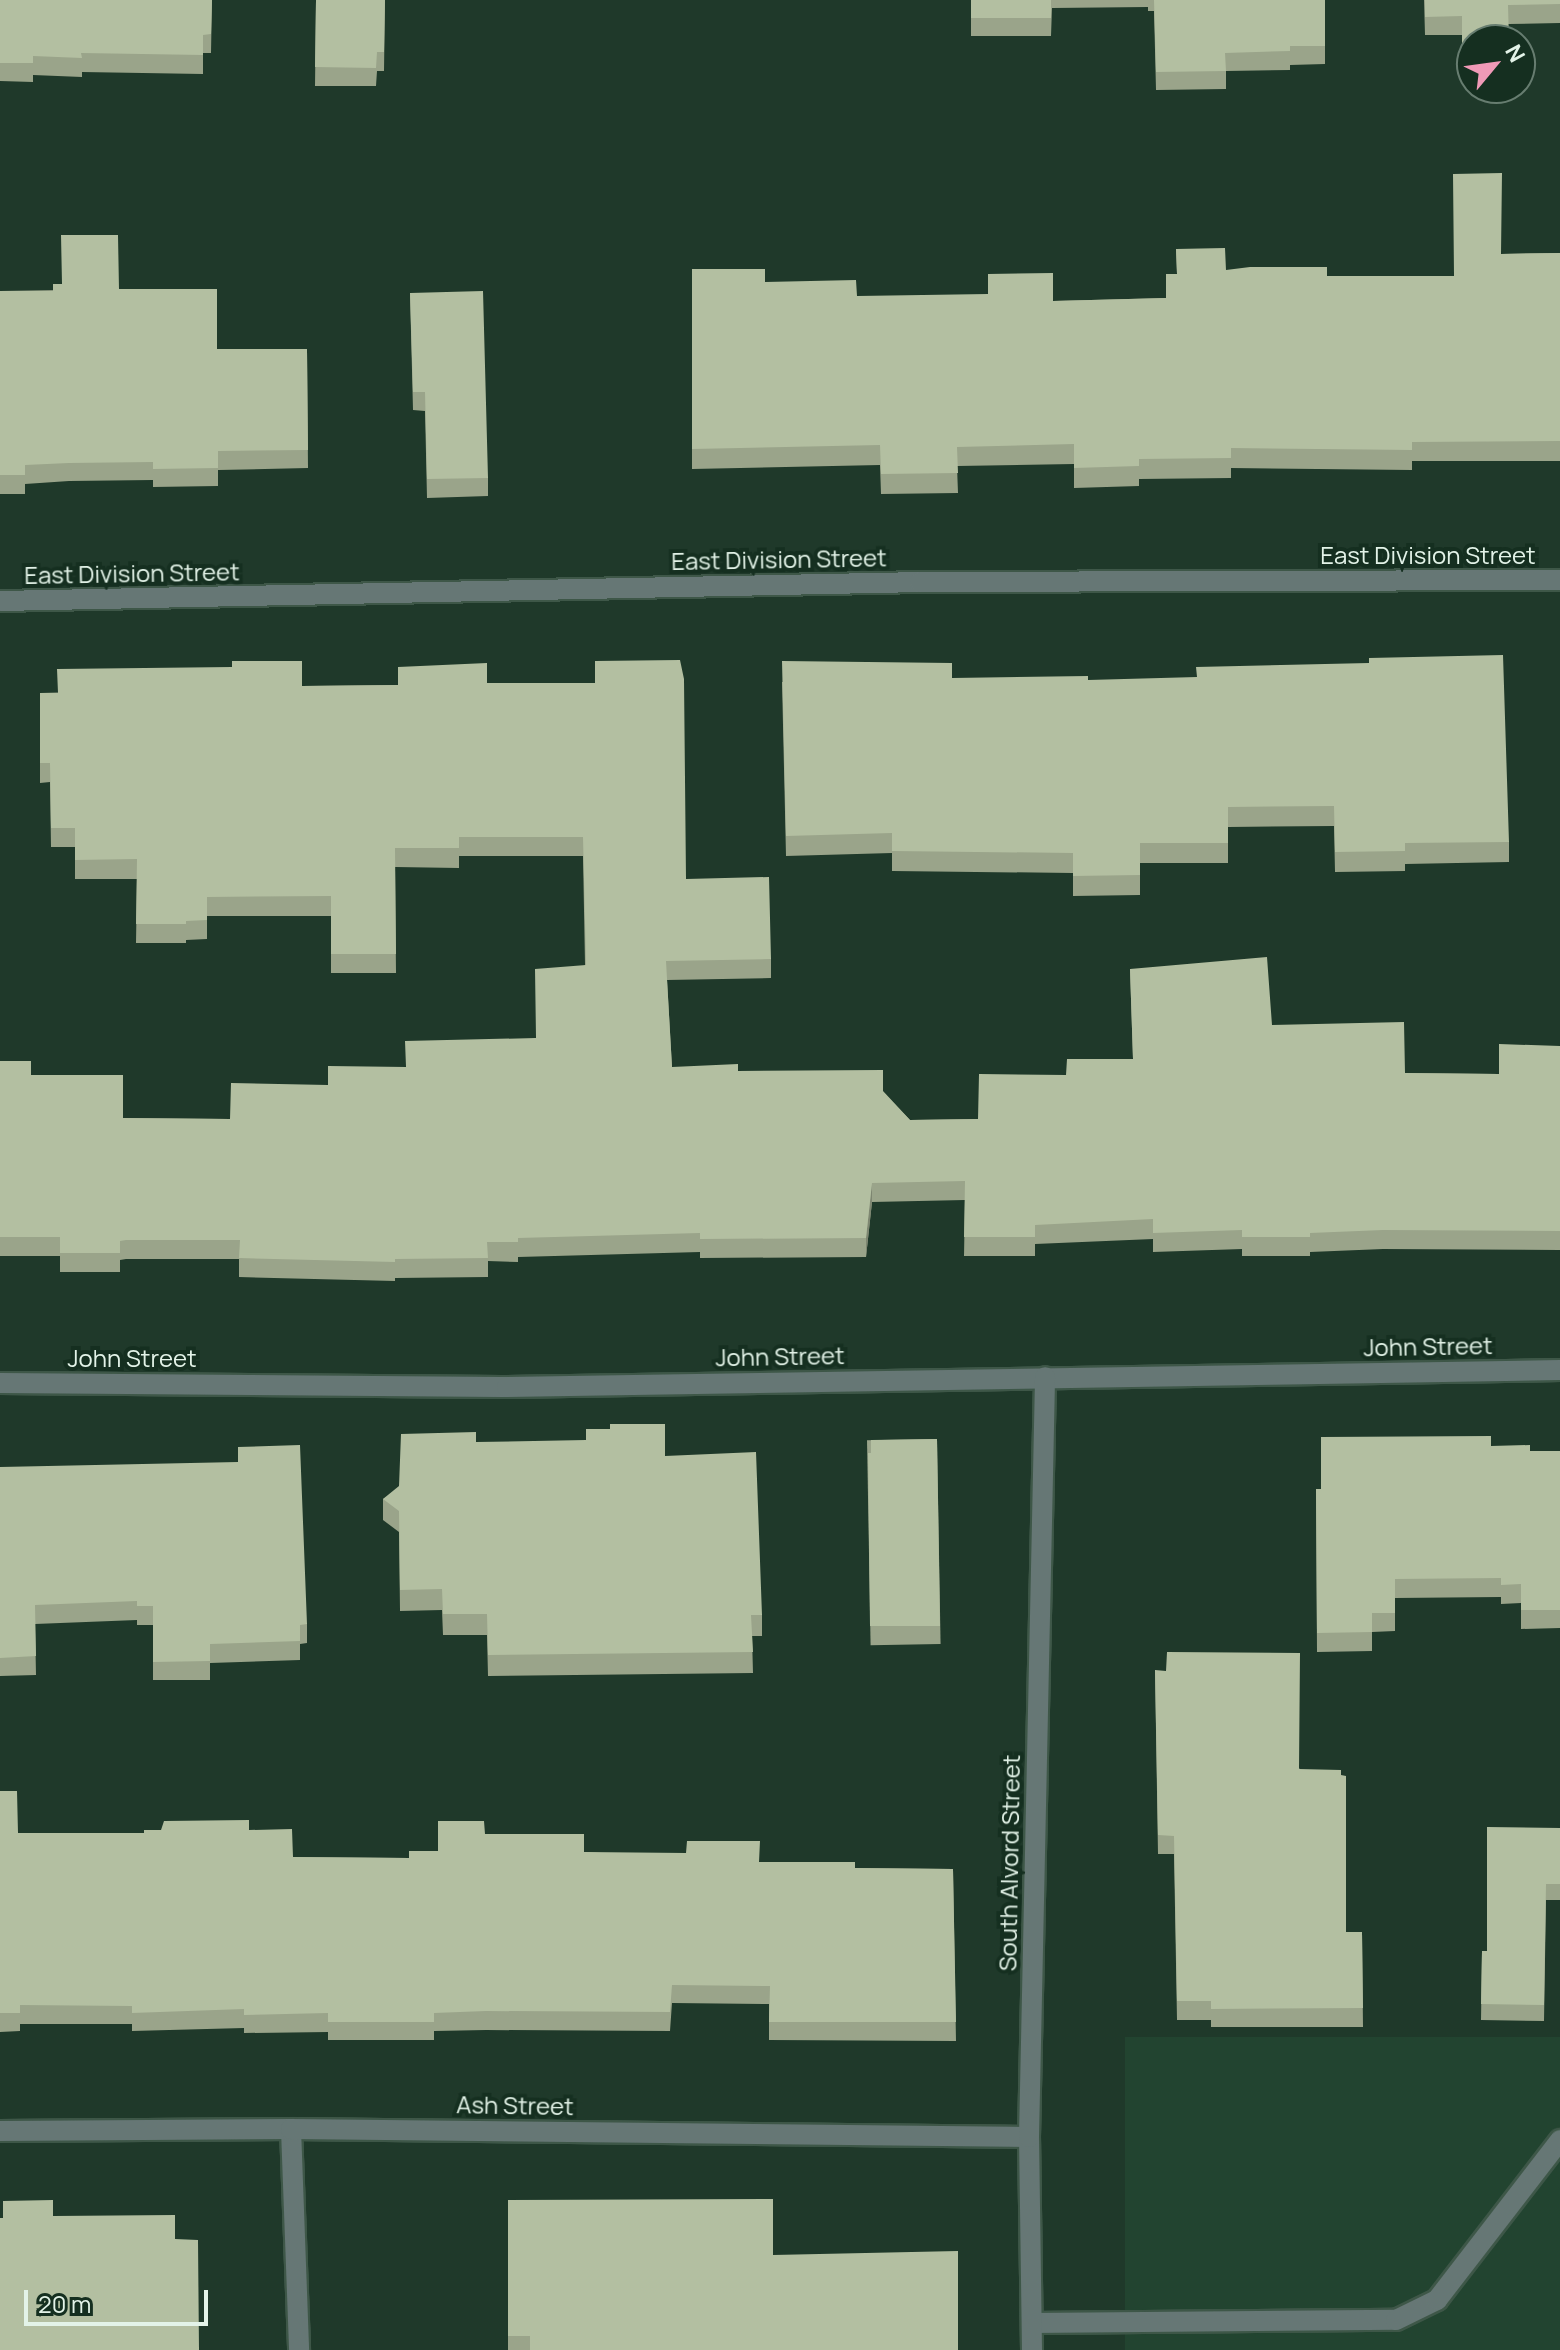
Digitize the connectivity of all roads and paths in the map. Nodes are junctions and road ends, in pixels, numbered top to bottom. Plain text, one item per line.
1 (1560, 580) edge
2 (0, 601) edge
3 (1560, 1370) edge
4 (1045, 1377) junction
5 (0, 1383) edge
6 (291, 2129) junction
7 (0, 2131) edge
8 (1029, 2137) junction
9 (1560, 2140) edge
10 (1032, 2323) junction
11 (299, 2350) edge
12 (1032, 2350) edge

1 - 2 street, East Division Street
3 - 4 street, John Street
4 - 5 street, John Street
4 - 8 street, South Alvord Street
6 - 7 street, Ash Street
6 - 8 street, Ash Street
6 - 11 street
8 - 10 street, South Alvord Street
9 - 10 street
10 - 12 street, South Alvord Street

